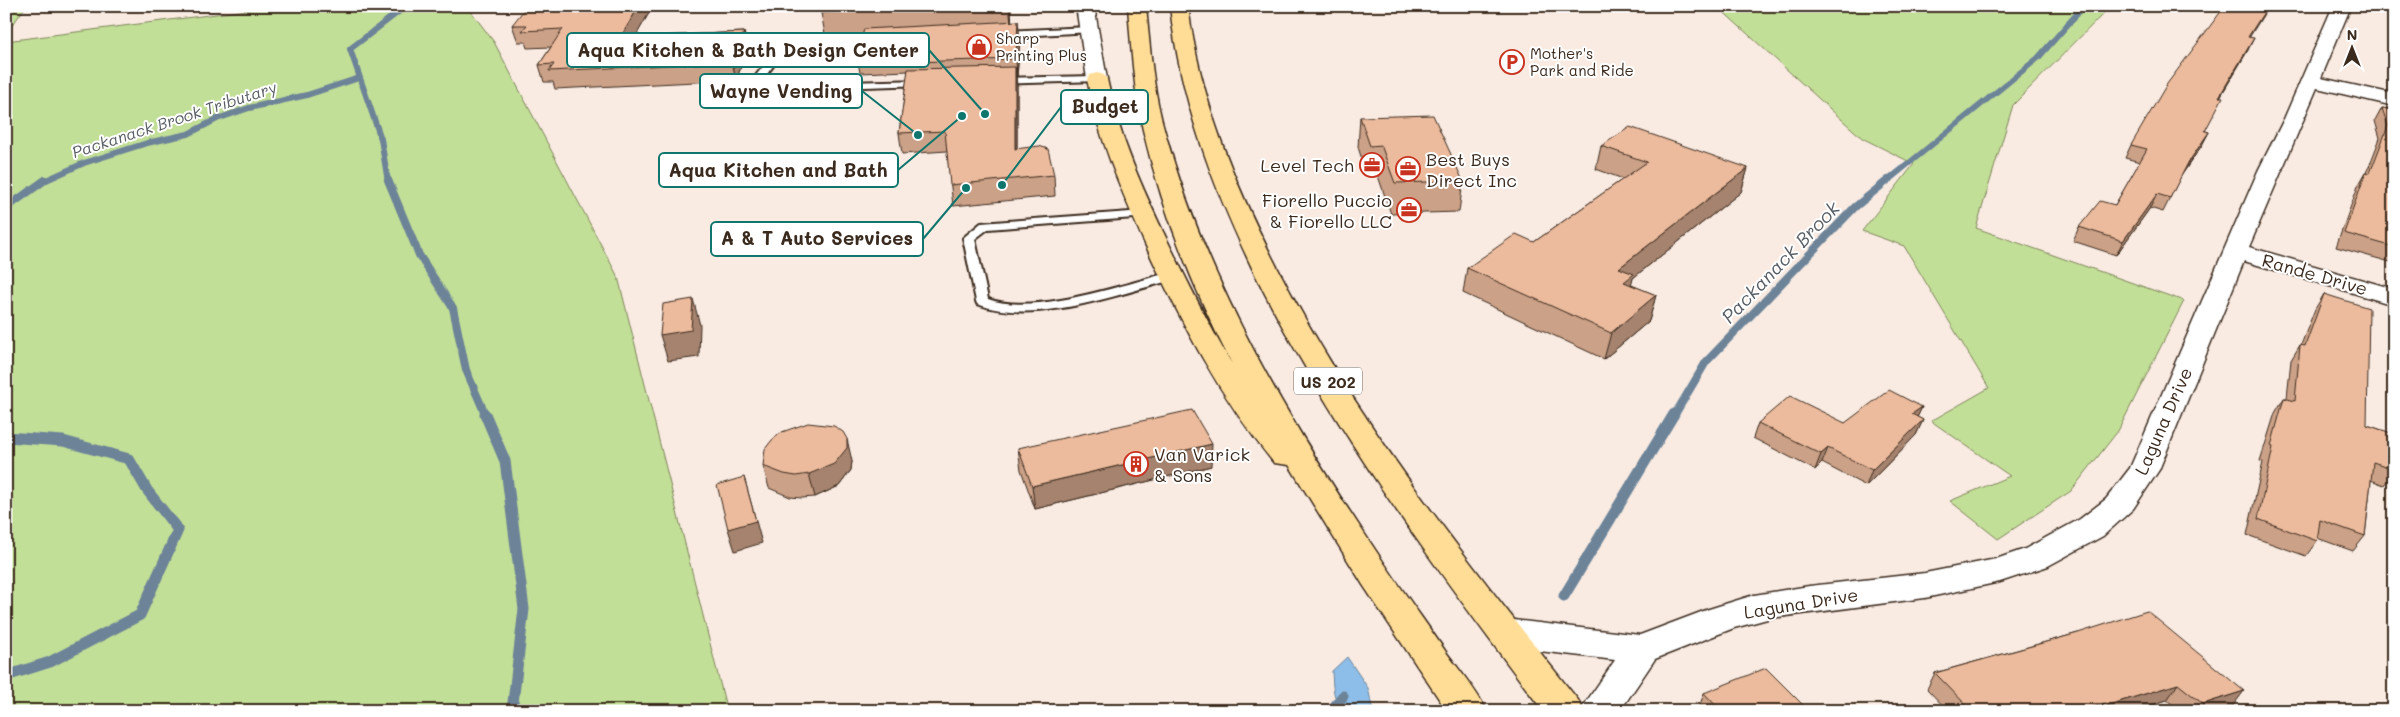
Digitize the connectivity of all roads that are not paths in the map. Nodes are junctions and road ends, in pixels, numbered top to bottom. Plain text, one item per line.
1 (1085, 6) edge
2 (1137, 6) edge
3 (1179, 6) edge
4 (2342, 6) edge
5 (1089, 30) junction
6 (989, 35) edge
7 (891, 40) edge
8 (1097, 79) junction
9 (2310, 81) junction
10 (991, 82) edge
11 (931, 83) edge
12 (2394, 100) edge
13 (1144, 215) junction
14 (2237, 251) junction
15 (1172, 276) junction
16 (2394, 297) edge
17 (1330, 506) junction
18 (1505, 633) junction
19 (1642, 649) junction
20 (1468, 711) edge
21 (1565, 711) edge
22 (1599, 711) edge

1 - 5 street
2 - 17 highway, US 202
3 - 18 highway, US 202
4 - 9 street, Laguna Drive
5 - 6 lane
5 - 8 street
7 - 11 lane
8 - 10 lane
8 - 13 highway
9 - 12 street
9 - 14 street, Laguna Drive
13 - 15 highway
13 - 15 lane
14 - 16 street, Rande Drive
14 - 19 street, Laguna Drive
15 - 17 highway
17 - 20 highway, US 202
18 - 19 street, Laguna Drive
18 - 21 highway, US 202
19 - 22 street

